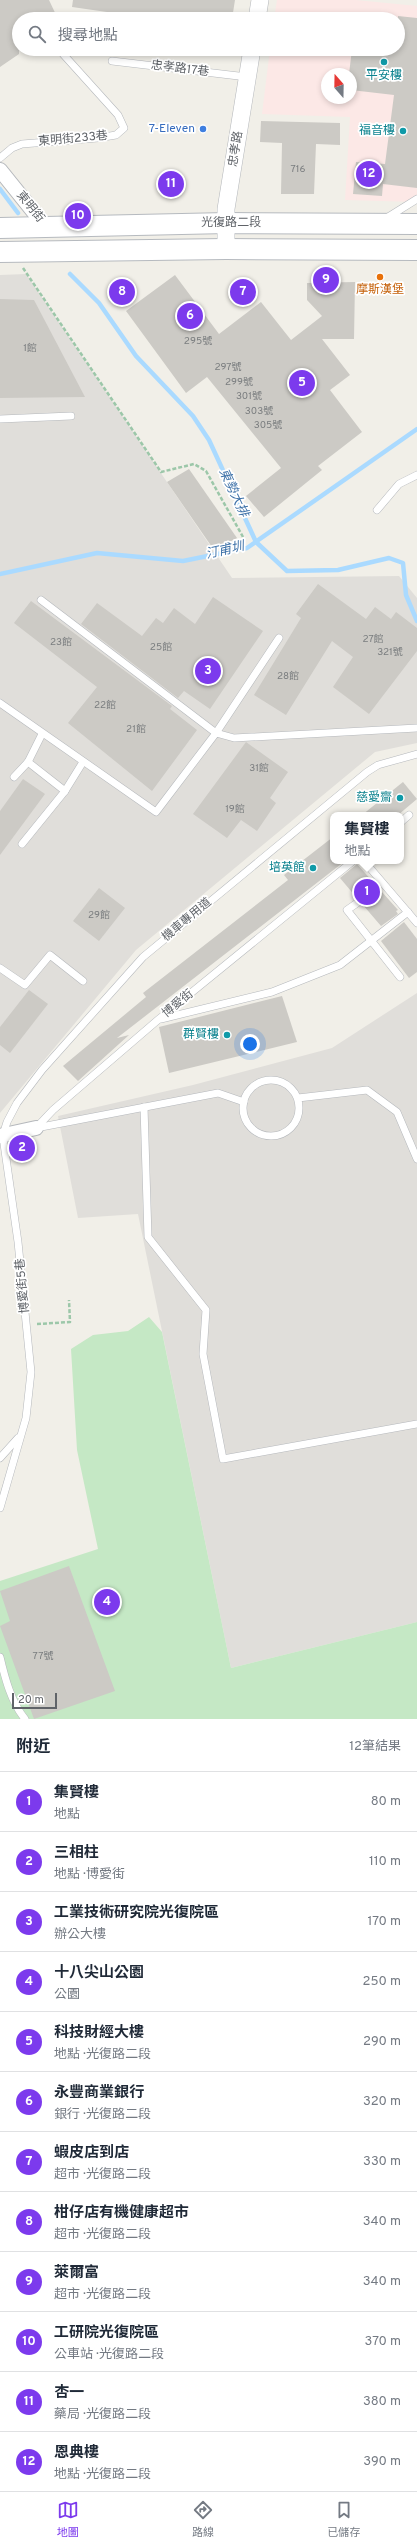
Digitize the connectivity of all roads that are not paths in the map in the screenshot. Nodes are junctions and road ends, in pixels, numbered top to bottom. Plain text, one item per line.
1 (260, 0) edge
2 (258, 12) edge
3 (65, 56) edge
4 (251, 56) edge
5 (112, 61) dead end
6 (247, 77) junction
7 (0, 158) edge
8 (0, 170) edge
9 (417, 199) edge
10 (227, 222) junction
11 (378, 224) junction
12 (417, 224) edge
13 (45, 226) junction
14 (5, 228) edge
15 (226, 249) junction
16 (417, 250) edge
17 (7, 252) edge
18 (71, 416) dead end
19 (0, 420) edge
20 (417, 475) edge
21 (377, 510) dead end
22 (41, 600) dead end
23 (279, 638) dead end
24 (0, 703) edge
25 (417, 728) edge
26 (216, 733) junction
27 (42, 734) junction
28 (417, 754) edge
29 (28, 762) junction
30 (83, 762) junction
31 (14, 777) dead end
32 (65, 791) junction
33 (409, 815) dead end
34 (404, 819) edge
35 (22, 844) dead end
36 (349, 864) edge
37 (367, 864) edge
38 (360, 901) dead end
39 (408, 912) junction
40 (417, 923) edge
41 (372, 941) junction
42 (0, 968) edge
43 (400, 977) dead end
44 (83, 982) dead end
45 (159, 1019) junction
46 (298, 1098) junction
47 (244, 1102) junction
48 (144, 1107) junction
49 (36, 1128) junction
50 (1, 1136) edge
51 (417, 1159) edge
52 (417, 1424) edge
53 (20, 1436) junction
54 (0, 1458) edge
55 (0, 1508) edge
56 (0, 1657) edge
57 (25, 1719) edge

1 - 2 street
3 - 7 lane, 東明街233巷
4 - 6 street, 忠孝路
5 - 6 lane, 忠孝路17巷
6 - 10 street, 忠孝路
8 - 13 street, 東明街
9 - 11 lane
10 - 11 main road, 光復路二段
10 - 13 main road, 光復路二段
10 - 15 street, 忠孝路
11 - 12 main road, 光復路二段
13 - 14 main road, 光復路二段
15 - 16 main road
15 - 17 main road
18 - 19 lane
20 - 21 lane
22 - 26 lane
23 - 26 lane
24 - 27 lane
25 - 26 lane
26 - 30 lane
27 - 29 lane
27 - 30 lane
28 - 50 lane, 機車專用道
29 - 31 lane
29 - 32 lane
30 - 32 lane
32 - 35 lane
33 - 34 lane
36 - 45 lane, 博愛街
37 - 39 lane
38 - 41 lane
39 - 40 lane
39 - 41 lane
41 - 43 lane
41 - 45 lane
42 - 44 lane
45 - 49 lane, 博愛街
46 - 47 lane
46 - 47 lane
46 - 51 lane
47 - 48 lane
48 - 49 lane
48 - 52 lane
49 - 50 street
50 - 53 lane, 博愛街5巷
53 - 54 lane, 博愛街5巷
53 - 55 lane, 博愛街5巷
56 - 57 lane

